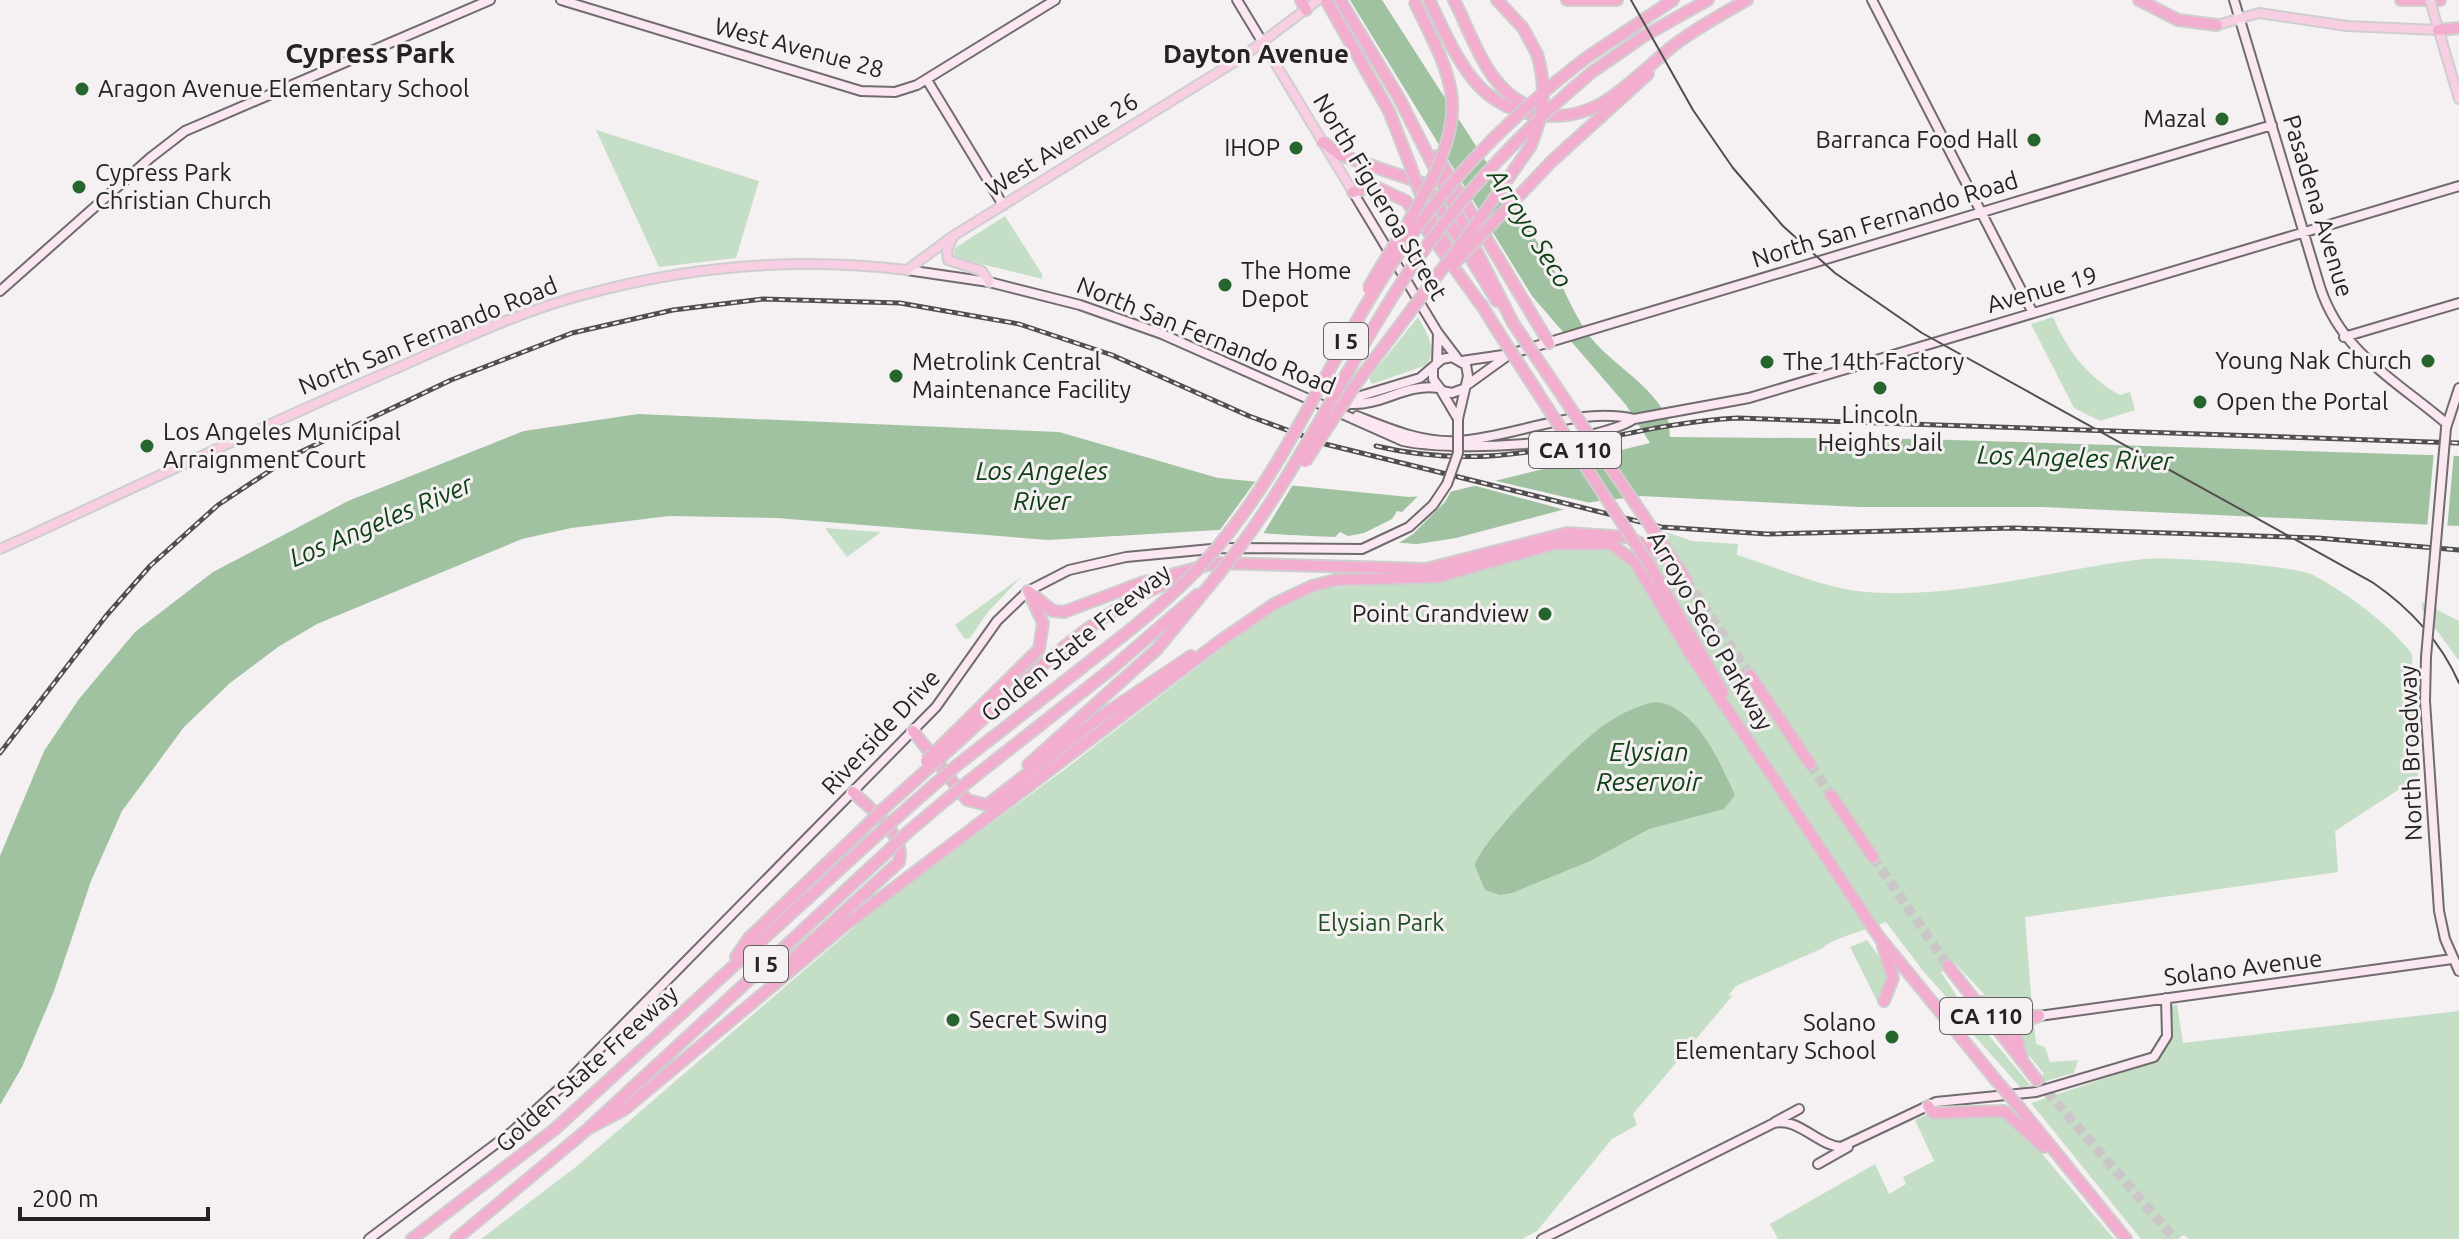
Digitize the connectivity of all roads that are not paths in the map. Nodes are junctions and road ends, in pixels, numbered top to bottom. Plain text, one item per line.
1 (490, 0) edge
2 (561, 0) edge
3 (1055, 0) edge
4 (1237, 0) edge
5 (1326, 0) edge
6 (1340, 0) edge
7 (1414, 0) edge
8 (1429, 0) edge
9 (1454, 0) edge
10 (1497, 0) edge
11 (1567, 0) edge
12 (1617, 0) edge
13 (1673, 0) edge
14 (1708, 0) edge
15 (1747, 0) edge
16 (1872, 0) edge
17 (2139, 0) edge
18 (2234, 0) edge
19 (2401, 0) edge
20 (2430, 0) edge
21 (2440, 0) edge
22 (1310, 3) edge
23 (1728, 11) junction
24 (2239, 17) junction
25 (2217, 25) joint
26 (2459, 28) edge
27 (2438, 30) junction
28 (1263, 43) junction
29 (927, 80) junction
30 (1617, 91) junction
31 (1399, 98) junction
32 (2459, 99) edge
33 (2272, 125) junction
34 (1323, 142) junction
35 (2459, 186) edge
36 (1353, 192) junction
37 (1003, 205) junction
38 (1981, 211) junction
39 (2304, 233) junction
40 (953, 236) junction
41 (907, 270) junction
42 (989, 282) junction
43 (0, 291) edge
44 (2459, 303) edge
45 (1484, 309) junction
46 (2033, 313) junction
47 (1403, 322) junction
48 (1513, 322) junction
49 (1438, 333) junction
50 (2344, 337) junction
51 (1549, 343) junction
52 (1344, 344) junction
53 (1510, 354) junction
54 (1460, 360) junction
55 (1435, 366) junction
56 (1465, 387) junction
57 (2459, 388) edge
58 (1440, 390) junction
59 (1351, 404) junction
60 (1342, 412) junction
61 (1458, 419) junction
62 (1634, 419) junction
63 (2446, 426) junction
64 (1252, 534) junction
65 (0, 549) edge
66 (1242, 562) junction
67 (1677, 567) junction
68 (1218, 575) junction
69 (1686, 579) tunnel mouth
70 (1028, 591) junction
71 (1220, 641) junction
72 (1750, 675) tunnel mouth
73 (913, 731) junction
74 (932, 760) junction
75 (1810, 764) tunnel mouth
76 (1768, 770) junction
77 (853, 792) junction
78 (1831, 795) tunnel mouth
79 (981, 805) junction
80 (1873, 857) tunnel mouth
81 (1879, 937) junction
82 (2452, 959) junction
83 (1948, 966) tunnel mouth
84 (2459, 971) edge
85 (725, 972) junction
86 (1969, 994) junction
87 (2166, 998) junction
88 (1884, 1001) dead end
89 (746, 1007) junction
90 (2039, 1016) junction
91 (2025, 1066) junction
92 (2037, 1080) tunnel mouth
93 (1928, 1106) junction
94 (1799, 1109) dead end
95 (1778, 1122) junction
96 (589, 1128) junction
97 (1854, 1143) junction
98 (1818, 1164) dead end
99 (2064, 1164) junction
100 (369, 1239) edge
101 (412, 1239) edge
102 (456, 1239) edge
103 (1542, 1239) edge
104 (2126, 1239) edge

1 - 43 main road
2 - 29 main road, West Avenue 28
3 - 29 main road, West Avenue 28
4 - 28 main road, North Figueroa Street
5 - 45 highway, Arroyo Seco Parkway / CA 110, bridge
6 - 31 highway, Arroyo Seco Parkway / CA 110
7 - 52 highway, bridge
8 - 30 highway
9 - 30 highway
10 - 47 highway, bridge
11 - 12 highway
13 - 52 highway, Golden State Freeway / I 5, bridge
14 - 64 highway, Golden State Freeway / I 5, bridge
15 - 23 highway
16 - 38 main road
17 - 25 highway
18 - 24 main road, Pasadena Avenue
19 - 21 highway
20 - 27 main road, bridge
22 - 28 main road, West Avenue 26
23 - 30 highway
23 - 47 highway, bridge
24 - 25 main road
24 - 27 main road
24 - 33 main road, Pasadena Avenue
26 - 27 highway
27 - 32 main road
28 - 34 main road, North Figueroa Street
28 - 37 main road, West Avenue 26
29 - 37 main road
31 - 48 highway, Arroyo Seco Parkway / CA 110
31 - 51 highway
33 - 38 main road, North San Fernando Road
33 - 39 main road, Pasadena Avenue
34 - 36 main road, North Figueroa Street
34 - 48 highway
35 - 39 main road, Avenue 19
36 - 45 highway
36 - 49 main road, North Figueroa Street
37 - 40 main road, West Avenue 26
38 - 46 main road
38 - 51 main road, North San Fernando Road
39 - 46 main road, Avenue 19
39 - 50 main road, Pasadena Avenue
40 - 41 main road, West Avenue 26
40 - 42 main road
41 - 42 main road, North San Fernando Road
41 - 65 main road, North San Fernando Road
42 - 60 main road, North San Fernando Road
44 - 50 main road
45 - 76 highway, Arroyo Seco Parkway / CA 110, bridge
46 - 62 main road, Avenue 19
47 - 64 highway, bridge
48 - 67 highway, Arroyo Seco Parkway / CA 110, bridge
49 - 54 main road, North Figueroa Street
49 - 55 main road, North Figueroa Street
50 - 63 main road, Pasadena Avenue
51 - 53 main road, North San Fernando Road
52 - 85 highway, Golden State Freeway / I 5, bridge
53 - 54 main road, North San Fernando Road
53 - 56 main road, North San Fernando Road
54 - 55 main road
54 - 56 main road
55 - 58 main road
55 - 59 main road, North San Fernando Road
56 - 58 main road
56 - 61 main road, Riverside Drive
57 - 63 main road, North Broadway
58 - 59 main road, North San Fernando Road
58 - 61 main road
59 - 60 main road, North San Fernando Road
60 - 62 main road, Avenue 19
60 - 62 main road, Avenue 19
61 - 70 main road, Riverside Drive, bridge
63 - 82 main road, North Broadway, bridge
64 - 68 highway, Golden State Freeway / I 5, bridge
66 - 67 highway
66 - 70 highway
66 - 74 highway
67 - 69 highway, Arroyo Seco Parkway / CA 110
68 - 79 highway
68 - 96 highway, Golden State Freeway / I 5, bridge
70 - 73 main road, Riverside Drive
70 - 74 highway
71 - 76 highway
71 - 79 highway
71 - 89 highway
72 - 75 highway, Arroyo Seco Parkway
73 - 77 main road, Riverside Drive
73 - 79 highway
74 - 85 highway, bridge
76 - 81 highway, Arroyo Seco Parkway / CA 110
77 - 89 highway
77 - 100 main road, Riverside Drive
78 - 80 highway
81 - 88 highway
81 - 99 highway, Arroyo Seco Parkway / CA 110, bridge
82 - 84 main road, North Broadway
82 - 87 main road, Solano Avenue
83 - 86 highway, CA 110
85 - 101 highway, Golden State Freeway / I 5
86 - 90 highway
86 - 91 highway, CA 110
87 - 90 main road, Solano Avenue
87 - 93 main road
89 - 96 highway
90 - 91 highway
91 - 92 highway, CA 110
93 - 97 main road
93 - 99 highway
94 - 95 main road
95 - 97 main road
95 - 103 main road
96 - 102 highway, Golden State Freeway / I 5
97 - 98 main road
99 - 104 highway, Arroyo Seco Parkway / CA 110

